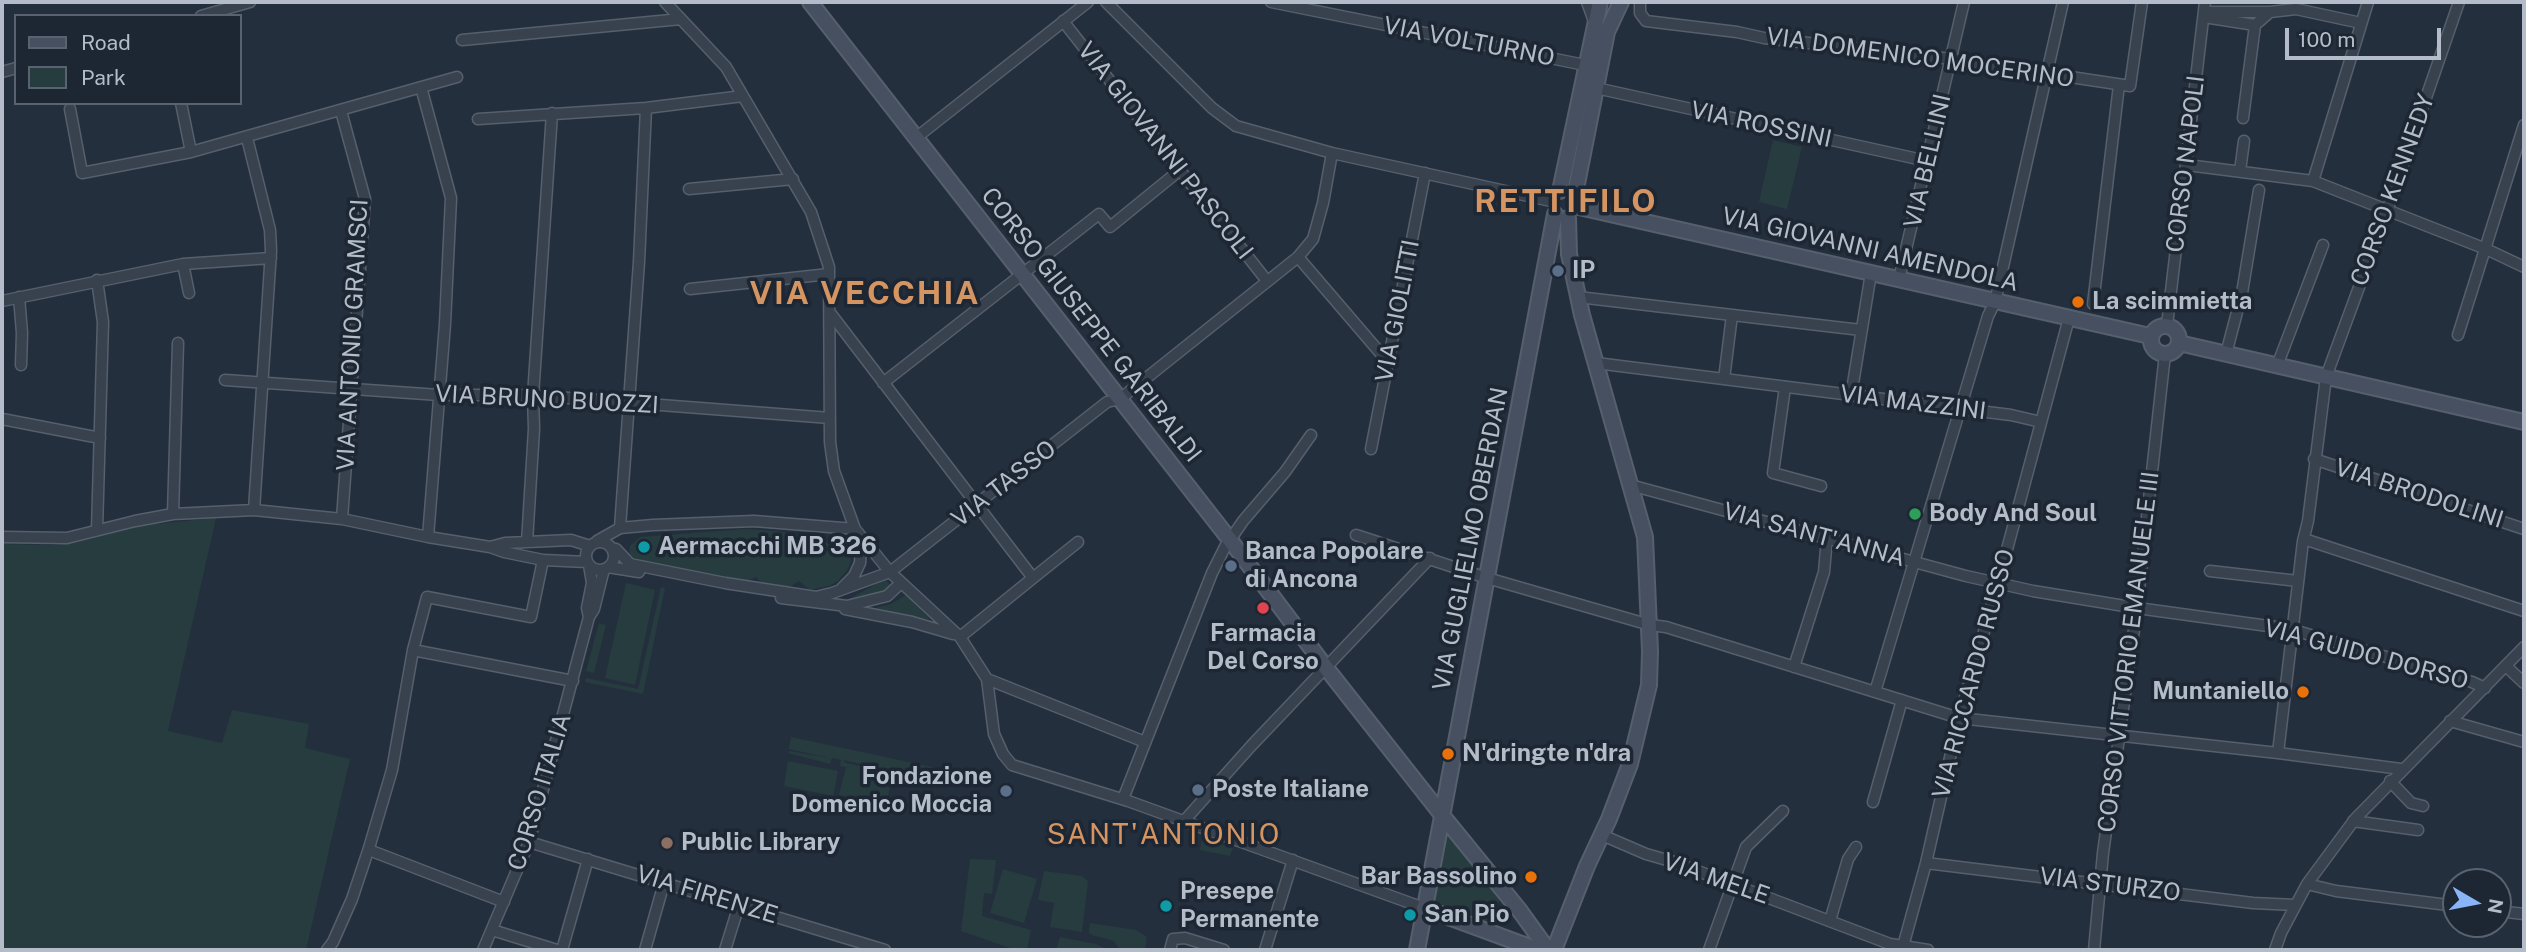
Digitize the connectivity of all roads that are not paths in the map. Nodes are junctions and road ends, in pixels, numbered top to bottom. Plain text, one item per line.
1 (250, 2) edge
2 (665, 2) edge
3 (810, 2) edge
4 (1088, 2) edge
5 (1106, 2) edge
6 (1271, 2) edge
7 (1587, 2) edge
8 (1600, 2) edge
9 (1621, 2) edge
10 (1640, 2) edge
11 (1964, 2) edge
12 (2063, 2) edge
13 (2142, 2) edge
14 (2292, 2) edge
15 (2368, 2) edge
16 (2459, 2) edge
17 (213, 7) edge
18 (2205, 10) edge
19 (2282, 11) junction
20 (2270, 12) junction
21 (681, 19) junction
22 (1063, 21) junction
23 (2361, 23) junction
24 (1595, 24) junction
25 (2255, 26) junction
26 (462, 40) dead end
27 (1952, 59) junction
28 (1585, 65) junction
29 (2047, 74) junction
30 (457, 77) dead end
31 (2119, 85) junction
32 (421, 87) junction
33 (1595, 88) junction
34 (743, 96) junction
35 (181, 105) edge
36 (646, 108) junction
37 (70, 109) dead end
38 (341, 111) junction
39 (552, 113) junction
40 (2243, 118) dead end
41 (478, 119) dead end
42 (2524, 125) edge
43 (917, 137) junction
44 (247, 138) junction
45 (2245, 141) dead end
46 (191, 152) junction
47 (1332, 152) junction
48 (1927, 161) junction
49 (2186, 165) junction
50 (1180, 170) junction
51 (2240, 171) junction
52 (1425, 173) junction
53 (793, 179) junction
54 (2313, 181) junction
55 (689, 189) dead end
56 (2259, 190) dead end
57 (1577, 201) junction
58 (1558, 206) junction
59 (2387, 211) junction
60 (2323, 245) dead end
61 (2486, 249) junction
62 (1569, 254) junction
63 (1298, 257) junction
64 (271, 258) junction
65 (1545, 263) junction
66 (183, 264) junction
67 (2524, 267) edge
68 (1871, 273) junction
69 (829, 274) junction
70 (1024, 275) junction
71 (1899, 279) junction
72 (97, 281) junction
73 (1267, 281) junction
74 (690, 289) dead end
75 (189, 293) dead end
76 (19, 297) junction
77 (1578, 297) junction
78 (2, 301) edge
79 (1995, 302) junction
80 (2093, 304) dead end
81 (831, 313) junction
82 (1731, 315) junction
83 (2069, 318) junction
84 (2167, 325) junction
85 (1861, 330) junction
86 (2458, 335) dead end
87 (2150, 337) junction
88 (178, 343) dead end
89 (2179, 343) junction
90 (2165, 354) junction
91 (2226, 354) junction
92 (1388, 362) junction
93 (1596, 363) junction
94 (21, 365) dead end
95 (2277, 366) junction
96 (2326, 377) junction
97 (1724, 379) junction
98 (225, 380) dead end
99 (264, 383) junction
100 (884, 383) junction
101 (1785, 387) junction
102 (352, 389) junction
103 (439, 395) junction
104 (533, 396) junction
105 (1851, 396) junction
106 (1120, 399) junction
107 (628, 403) junction
108 (1961, 408) junction
109 (830, 418) junction
110 (2, 419) edge
111 (2041, 422) junction
112 (2524, 422) edge
113 (1311, 435) dead end
114 (100, 438) junction
115 (1371, 449) dead end
116 (2314, 459) junction
117 (1630, 485) junction
118 (1821, 486) dead end
119 (978, 505) junction
120 (254, 510) junction
121 (173, 514) junction
122 (342, 519) junction
123 (622, 528) junction
124 (855, 529) junction
125 (2524, 529) edge
126 (97, 530) junction
127 (1356, 535) dead end
128 (2, 537) edge
129 (428, 537) junction
130 (1826, 538) junction
131 (2304, 538) junction
132 (1229, 540) junction
133 (527, 542) junction
134 (1078, 542) dead end
135 (594, 544) junction
136 (490, 547) junction
137 (612, 548) junction
138 (1430, 558) junction
139 (543, 559) junction
140 (1915, 562) junction
141 (589, 564) junction
142 (606, 568) junction
143 (2210, 571) dead end
144 (890, 572) junction
145 (1032, 578) junction
146 (1487, 578) junction
147 (2298, 580) junction
148 (901, 583) junction
149 (1998, 583) junction
150 (821, 600) junction
151 (2137, 608) junction
152 (2524, 611) edge
153 (589, 617) junction
154 (1650, 625) junction
155 (2294, 631) junction
156 (960, 637) junction
157 (2524, 647) edge
158 (413, 650) junction
159 (1326, 667) junction
160 (1794, 667) junction
161 (2507, 667) junction
162 (988, 679) junction
163 (573, 681) junction
164 (2524, 683) edge
165 (2484, 688) junction
166 (1875, 692) junction
167 (1902, 700) junction
168 (1959, 718) junction
169 (2451, 721) junction
170 (2118, 736) junction
171 (1145, 742) junction
172 (2524, 742) edge
173 (2278, 753) junction
174 (2401, 769) junction
175 (2390, 781) junction
176 (1123, 799) junction
177 (1873, 802) dead end
178 (2423, 806) dead end
179 (1783, 811) dead end
180 (1442, 815) junction
181 (1184, 821) junction
182 (2353, 821) junction
183 (2418, 830) dead end
184 (1602, 835) junction
185 (529, 842) junction
186 (1856, 847) dead end
187 (369, 850) junction
188 (588, 859) junction
189 (1293, 860) junction
190 (1926, 863) junction
191 (664, 883) junction
192 (1733, 884) junction
193 (2102, 884) junction
194 (2307, 884) junction
195 (504, 902) junction
196 (2442, 904) edge
197 (738, 905) junction
198 (2295, 905) junction
199 (1424, 908) junction
200 (1520, 911) junction
201 (1830, 921) junction
202 (492, 930) junction
203 (1510, 939) junction
204 (1903, 948) edge
205 (327, 950) edge
206 (483, 950) edge
207 (560, 950) edge
208 (645, 950) edge
209 (725, 950) edge
210 (885, 950) edge
211 (1170, 950) edge
212 (1224, 950) edge
213 (1265, 950) edge
214 (1417, 950) edge
215 (1538, 950) edge
216 (1548, 950) edge
217 (1554, 950) edge
218 (1709, 950) edge
219 (1928, 950) edge
220 (2094, 950) edge
221 (2275, 950) edge

1 - 17 street
2 - 21 street
3 - 43 street, CORSO GIUSEPPE GARIBALDI
4 - 22 street
5 - 47 street
6 - 28 street, VIA VOLTURNO
7 - 24 street
8 - 24 street
9 - 33 street
10 - 27 street, VIA DOMENICO MOCERINO
11 - 27 street, VIA BELLINI
12 - 29 street
13 - 31 street
14 - 19 street
15 - 23 street
16 - 59 street, CORSO KENNEDY
18 - 20 street
18 - 25 street
18 - 49 street, CORSO NAPOLI
19 - 20 street
19 - 23 street
20 - 25 street
21 - 26 street
21 - 34 street
22 - 43 street
22 - 50 street, VIA GIOVANNI PASCOLI
23 - 54 street
24 - 28 street
25 - 40 street, CORSO NAPOLI
27 - 29 street, VIA DOMENICO MOCERINO
27 - 48 street, VIA BELLINI
28 - 58 street
29 - 31 street, VIA DOMENICO MOCERINO
29 - 79 street
30 - 32 street
31 - 80 street
32 - 38 street
32 - 103 street
33 - 48 street, VIA ROSSINI
33 - 57 street
34 - 36 street
34 - 53 street
35 - 46 street
36 - 39 street
36 - 107 street
37 - 46 street
38 - 44 street
38 - 102 street, VIA ANTONIO GRAMSCI
39 - 41 street
39 - 104 street
42 - 61 street
43 - 70 street, CORSO GIUSEPPE GARIBALDI
44 - 46 street
44 - 64 street
45 - 51 street
47 - 52 street
47 - 63 street
48 - 71 street, VIA BELLINI
49 - 51 street
49 - 84 street, CORSO NAPOLI
50 - 70 street
50 - 73 street, VIA GIOVANNI PASCOLI
51 - 54 street
52 - 58 street
52 - 92 street, VIA GIOLITTI
53 - 55 street
53 - 69 street
54 - 59 street
56 - 91 street
57 - 58 street
57 - 58 street, VIA GIOVANNI AMENDOLA
57 - 68 street, VIA GIOVANNI AMENDOLA
58 - 62 street
58 - 65 street, VIA GUGLIELMO OBERDAN
59 - 61 street
59 - 96 street, CORSO KENNEDY
60 - 95 street
61 - 67 street
61 - 86 street
62 - 65 street
62 - 77 street
63 - 73 street, VIA TASSO
63 - 92 street
64 - 66 street
64 - 99 street
65 - 146 street, VIA GUGLIELMO OBERDAN
66 - 72 street
66 - 75 street
68 - 71 street, VIA GIOVANNI AMENDOLA
68 - 85 street
69 - 74 street
69 - 81 street
70 - 100 street
70 - 106 street, CORSO GIUSEPPE GARIBALDI
71 - 79 street, VIA GIOVANNI AMENDOLA
72 - 76 street
72 - 114 street
73 - 106 street, VIA TASSO
76 - 78 street
76 - 94 street
77 - 82 street
77 - 93 street
79 - 83 street, VIA GIOVANNI AMENDOLA
79 - 108 street
81 - 100 street
81 - 109 street
82 - 85 street
82 - 97 street
83 - 87 street, VIA GIOVANNI AMENDOLA
83 - 111 street, VIA RICCARDO RUSSO
84 - 87 street
84 - 89 street
85 - 105 street
87 - 90 street
88 - 121 street
89 - 90 street
89 - 91 street
90 - 151 street, CORSO VITTORIO EMANUELE III
91 - 95 street
92 - 115 street, VIA GIOLITTI
93 - 97 street, VIA MAZZINI
93 - 117 street
95 - 96 street
96 - 112 street
96 - 116 street, CORSO KENNEDY
97 - 101 street, VIA MAZZINI
98 - 99 street, VIA BRUNO BUOZZI
99 - 102 street, VIA BRUNO BUOZZI
99 - 120 street
100 - 119 street
101 - 105 street, VIA MAZZINI
101 - 118 street
102 - 103 street, VIA BRUNO BUOZZI
102 - 122 street, VIA ANTONIO GRAMSCI
103 - 104 street, VIA BRUNO BUOZZI
103 - 129 street
104 - 107 street, VIA BRUNO BUOZZI
104 - 133 street
105 - 108 street, VIA MAZZINI
106 - 119 street, VIA TASSO
106 - 132 street, CORSO GIUSEPPE GARIBALDI
107 - 109 street, VIA BRUNO BUOZZI
107 - 123 street
108 - 111 street, VIA MAZZINI
108 - 140 street
109 - 124 street
110 - 114 street
111 - 149 street, VIA RICCARDO RUSSO
113 - 132 street
114 - 126 street
116 - 125 street, VIA BRODOLINI
116 - 131 street, CORSO KENNEDY
117 - 130 street, VIA SANT'ANNA
117 - 154 street
119 - 144 street, VIA TASSO
119 - 145 street
120 - 121 street
120 - 122 street
121 - 126 street
122 - 129 street
123 - 124 street
123 - 135 street
124 - 144 street
124 - 150 street
126 - 128 street
127 - 138 street
129 - 136 street
130 - 140 street, VIA SANT'ANNA
130 - 160 street
131 - 147 street, CORSO KENNEDY
131 - 152 street
132 - 159 street, CORSO GIUSEPPE GARIBALDI
132 - 171 street
133 - 135 street
133 - 136 street
134 - 145 street
135 - 137 street
135 - 141 street
136 - 139 street
137 - 142 street
137 - 150 street
138 - 146 street
138 - 159 street
139 - 141 street
139 - 158 street
140 - 149 street, VIA SANT'ANNA
140 - 166 street
141 - 142 street
141 - 153 street, CORSO ITALIA
142 - 150 street
142 - 153 street, CORSO ITALIA
143 - 147 street
144 - 148 street
144 - 150 street, VIA TASSO
145 - 156 street
146 - 154 street
146 - 180 street, VIA GUGLIELMO OBERDAN
147 - 155 street, CORSO KENNEDY
148 - 150 street
148 - 156 street
149 - 151 street, VIA GUIDO DORSO
149 - 168 street, VIA RICCARDO RUSSO
150 - 156 street
151 - 155 street, VIA GUIDO DORSO
151 - 170 street, CORSO VITTORIO EMANUELE III
153 - 163 street, CORSO ITALIA
154 - 160 street
154 - 184 street
155 - 165 street, VIA GUIDO DORSO
155 - 173 street, CORSO KENNEDY
156 - 162 street
157 - 161 street
158 - 163 street, CORSO ITALIA
158 - 187 street
159 - 180 street, CORSO GIUSEPPE GARIBALDI
159 - 181 street
160 - 166 street
161 - 164 street
161 - 165 street
162 - 171 street
162 - 176 street
163 - 185 street, CORSO ITALIA
165 - 169 street
166 - 167 street
167 - 168 street
167 - 177 street
168 - 170 street
168 - 190 street, VIA RICCARDO RUSSO
169 - 172 street
169 - 174 street
170 - 173 street
170 - 193 street, CORSO VITTORIO EMANUELE III
171 - 176 street
173 - 174 street
174 - 175 street
175 - 178 street
175 - 182 street
176 - 181 street
179 - 192 street
180 - 199 street, VIA GUGLIELMO OBERDAN
180 - 200 street, CORSO GIUSEPPE GARIBALDI
181 - 189 street
182 - 183 street
182 - 194 street
184 - 192 street, VIA MELE
184 - 217 street
185 - 188 street, VIA FIRENZE
185 - 195 street, CORSO ITALIA
186 - 201 street
187 - 195 street, CORSO ITALIA
187 - 205 street
188 - 191 street, VIA FIRENZE
188 - 207 street
189 - 199 street
189 - 213 street
190 - 193 street, VIA STURZO
190 - 204 street, VIA RICCARDO RUSSO
191 - 197 street, VIA FIRENZE
191 - 208 street
192 - 201 street, VIA MELE
192 - 218 street
193 - 198 street, VIA STURZO
193 - 220 street, CORSO VITTORIO EMANUELE III
194 - 196 street
194 - 198 street
195 - 202 street, CORSO ITALIA
197 - 209 street
197 - 210 street, VIA FIRENZE
198 - 221 street
199 - 203 street
199 - 214 street, VIA GUGLIELMO OBERDAN
200 - 203 street
200 - 216 street, CORSO GIUSEPPE GARIBALDI
201 - 204 street, VIA MELE
202 - 206 street, CORSO ITALIA
202 - 207 street
203 - 215 street
204 - 219 street, VIA MELE
211 - 212 street

